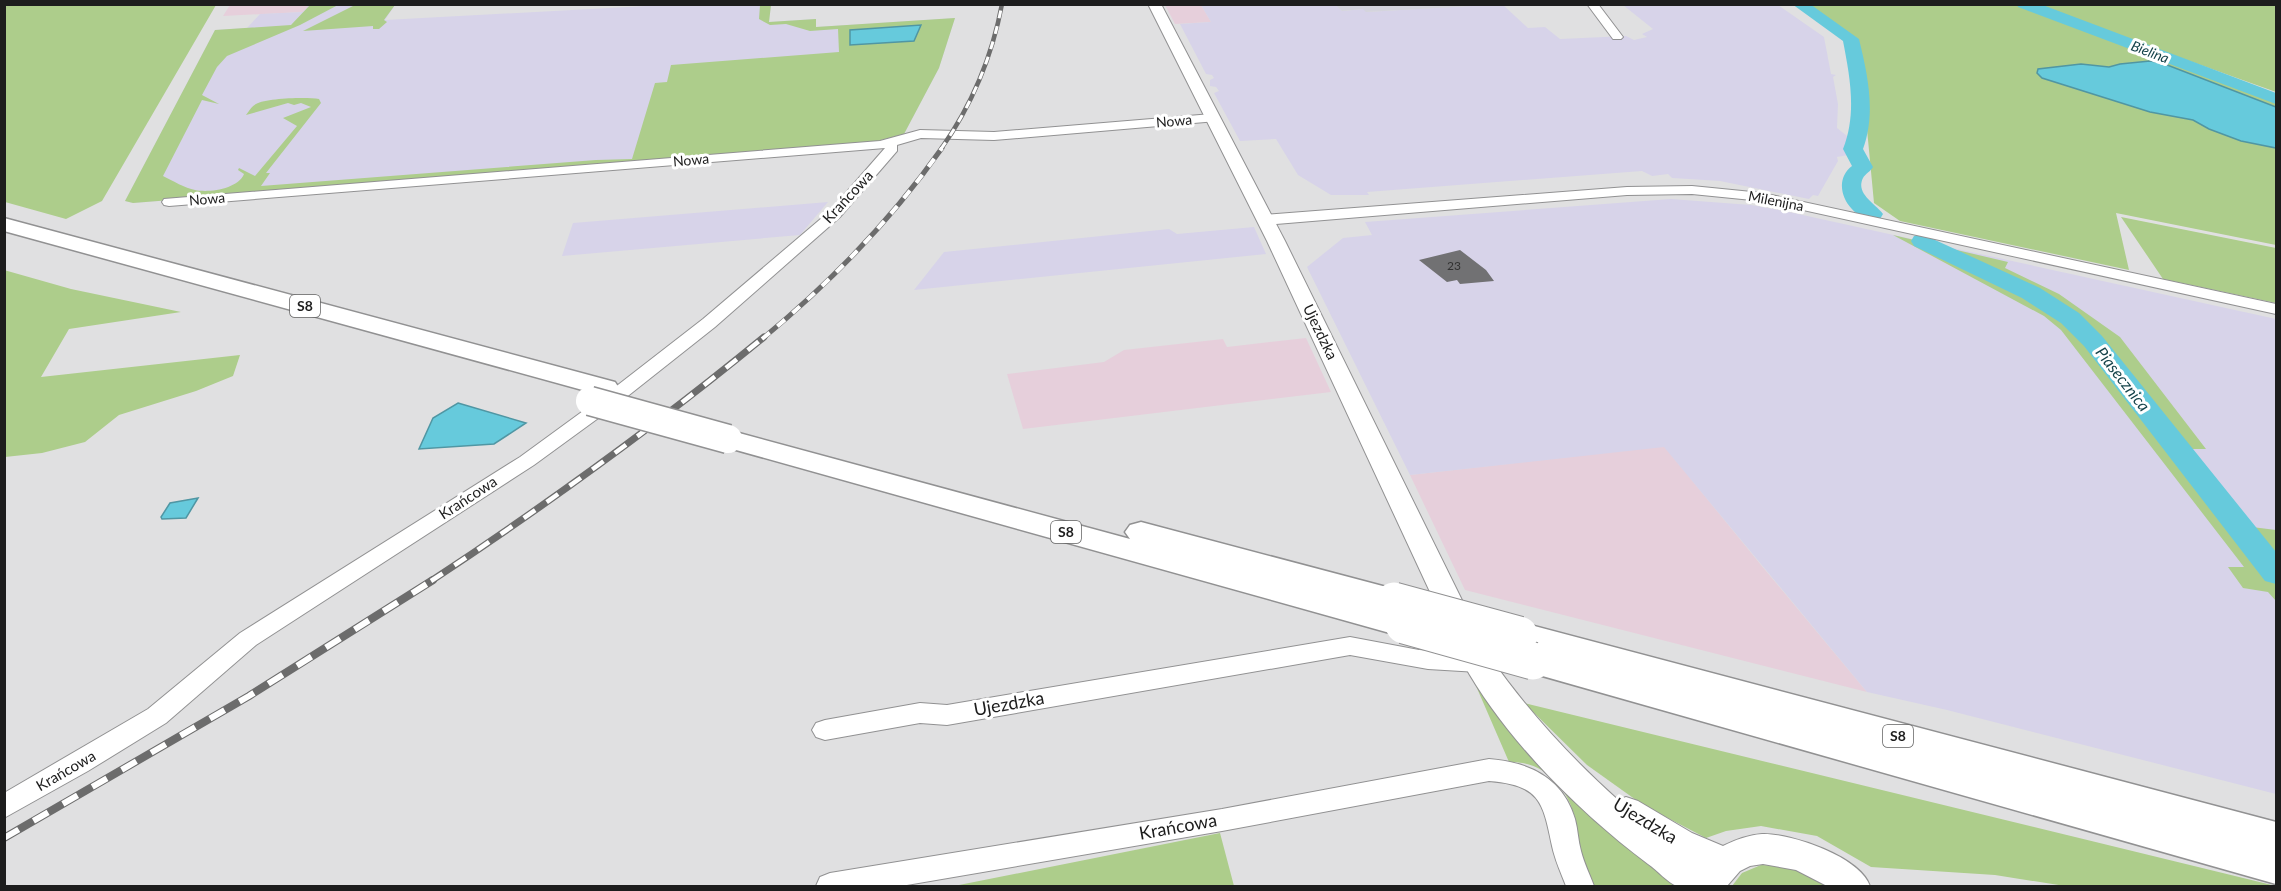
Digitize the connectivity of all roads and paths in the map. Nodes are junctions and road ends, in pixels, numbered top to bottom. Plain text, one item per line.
1 (1154, 4) edge
2 (1592, 4) edge
3 (1617, 37) dead end
4 (1212, 118) junction
5 (890, 143) junction
6 (169, 202) dead end
7 (1265, 220) junction
8 (4, 224) edge
9 (4, 238) edge
10 (2277, 309) edge
11 (598, 394) junction
12 (1526, 648) junction
13 (1478, 663) junction
14 (825, 730) dead end
15 (4, 807) edge
16 (2277, 838) edge
17 (2277, 866) edge
18 (1712, 879) edge
19 (831, 886) edge
20 (1580, 886) edge
21 (1852, 886) edge

1 - 4 main road, Ujezdzka
2 - 3 street
4 - 5 street, Nowa
4 - 7 main road, Ujezdzka
5 - 6 street, Nowa
5 - 15 street, Krańcowa
7 - 10 street, Milenijna
7 - 13 main road, Ujezdzka
8 - 11 highway, S8
9 - 11 highway, S8
11 - 12 highway, S8, bridge
12 - 16 highway, S8
12 - 17 highway, S8
13 - 14 street, Ujezdzka
13 - 18 main road, Ujezdzka
18 - 21 main road
19 - 20 street, Krańcowa

